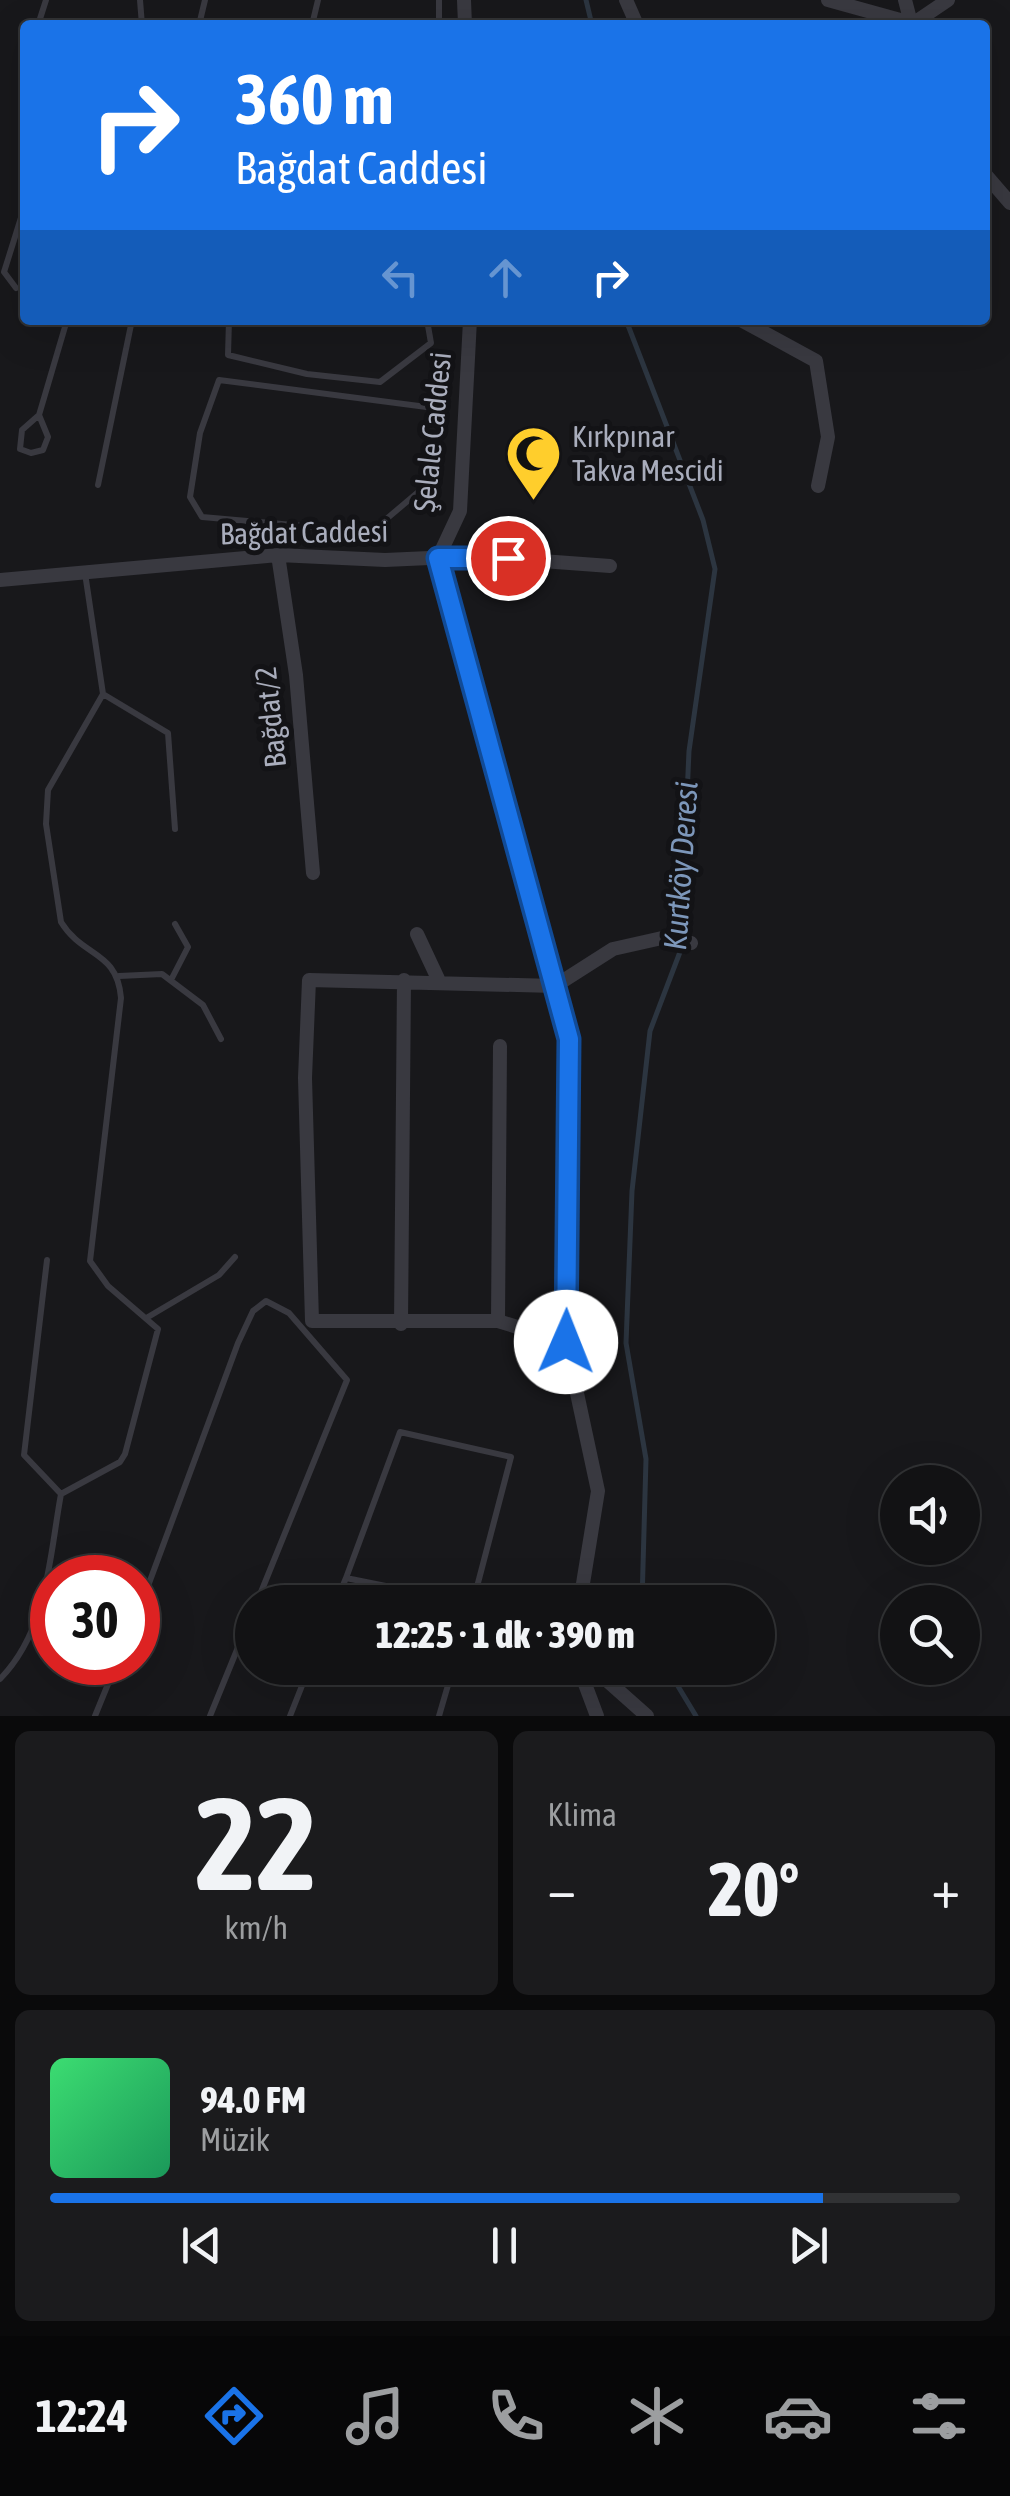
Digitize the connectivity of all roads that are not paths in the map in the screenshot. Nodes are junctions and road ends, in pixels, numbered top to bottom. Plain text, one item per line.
1 (828, 0) edge
2 (948, 0) edge
3 (897, 20) edge
4 (917, 20) edge
5 (990, 180) edge
6 (1010, 203) edge
7 (20, 222) edge
8 (16, 288) dead end
9 (66, 325) edge
10 (131, 325) edge
11 (229, 325) edge
12 (428, 325) edge
13 (470, 325) edge
14 (750, 325) edge
15 (39, 414) junction
16 (440, 452) joint
17 (98, 485) dead end
18 (818, 486) dead end
19 (278, 556) junction
20 (438, 558) junction
21 (610, 566) dead end
22 (85, 572) junction
23 (0, 580) edge
24 (103, 694) junction
25 (176, 829) dead end
26 (313, 873) dead end
27 (175, 924) dead end
28 (418, 934) dead end
29 (691, 942) dead end
30 (119, 976) junction
31 (172, 980) junction
32 (404, 980) junction
33 (438, 981) junction
34 (555, 986) junction
35 (221, 1040) dead end
36 (500, 1046) dead end
37 (234, 1257) dead end
38 (47, 1260) dead end
39 (148, 1317) junction
40 (498, 1321) junction
41 (401, 1324) junction
42 (566, 1342) junction
43 (60, 1494) junction
44 (159, 1555) edge
45 (346, 1578) junction
46 (264, 1585) edge
47 (343, 1585) edge
48 (381, 1585) edge
49 (477, 1585) edge
50 (583, 1585) edge
51 (235, 1655) edge
52 (0, 1679) edge
53 (108, 1685) edge
54 (302, 1685) edge
55 (448, 1685) edge
56 (585, 1685) edge
57 (612, 1685) edge
58 (95, 1716) edge
59 (210, 1716) edge
60 (290, 1716) edge
61 (439, 1716) edge
62 (597, 1716) edge
63 (647, 1716) edge

1 - 3 street
2 - 4 street
5 - 6 street
7 - 8 lane
9 - 15 lane
10 - 17 lane
11 - 12 lane
13 - 20 street, Şelale Caddesi
14 - 18 street
15 - 15 lane
16 - 16 lane
19 - 20 street, Bağdat Caddesi
19 - 22 street, Bağdat Caddesi
19 - 26 street, Bağdat/2
20 - 21 street, Bağdat Caddesi
20 - 34 street, Şelale Caddesi
22 - 23 street, Bağdat Caddesi
22 - 24 lane
24 - 25 lane
24 - 30 lane
27 - 31 lane
28 - 33 street
29 - 34 street
30 - 31 lane
30 - 39 lane
31 - 35 lane
32 - 33 street
32 - 41 street
32 - 41 street
33 - 34 street
34 - 42 street, Şelale Caddesi
36 - 40 street
37 - 39 lane
38 - 43 lane
39 - 43 lane
40 - 41 street
40 - 42 street
42 - 50 street, Şelale Caddesi
43 - 52 lane
44 - 46 lane
45 - 47 lane
45 - 48 lane
45 - 49 lane
51 - 59 lane
53 - 58 lane
54 - 60 lane
55 - 61 lane
56 - 62 street
57 - 63 street

